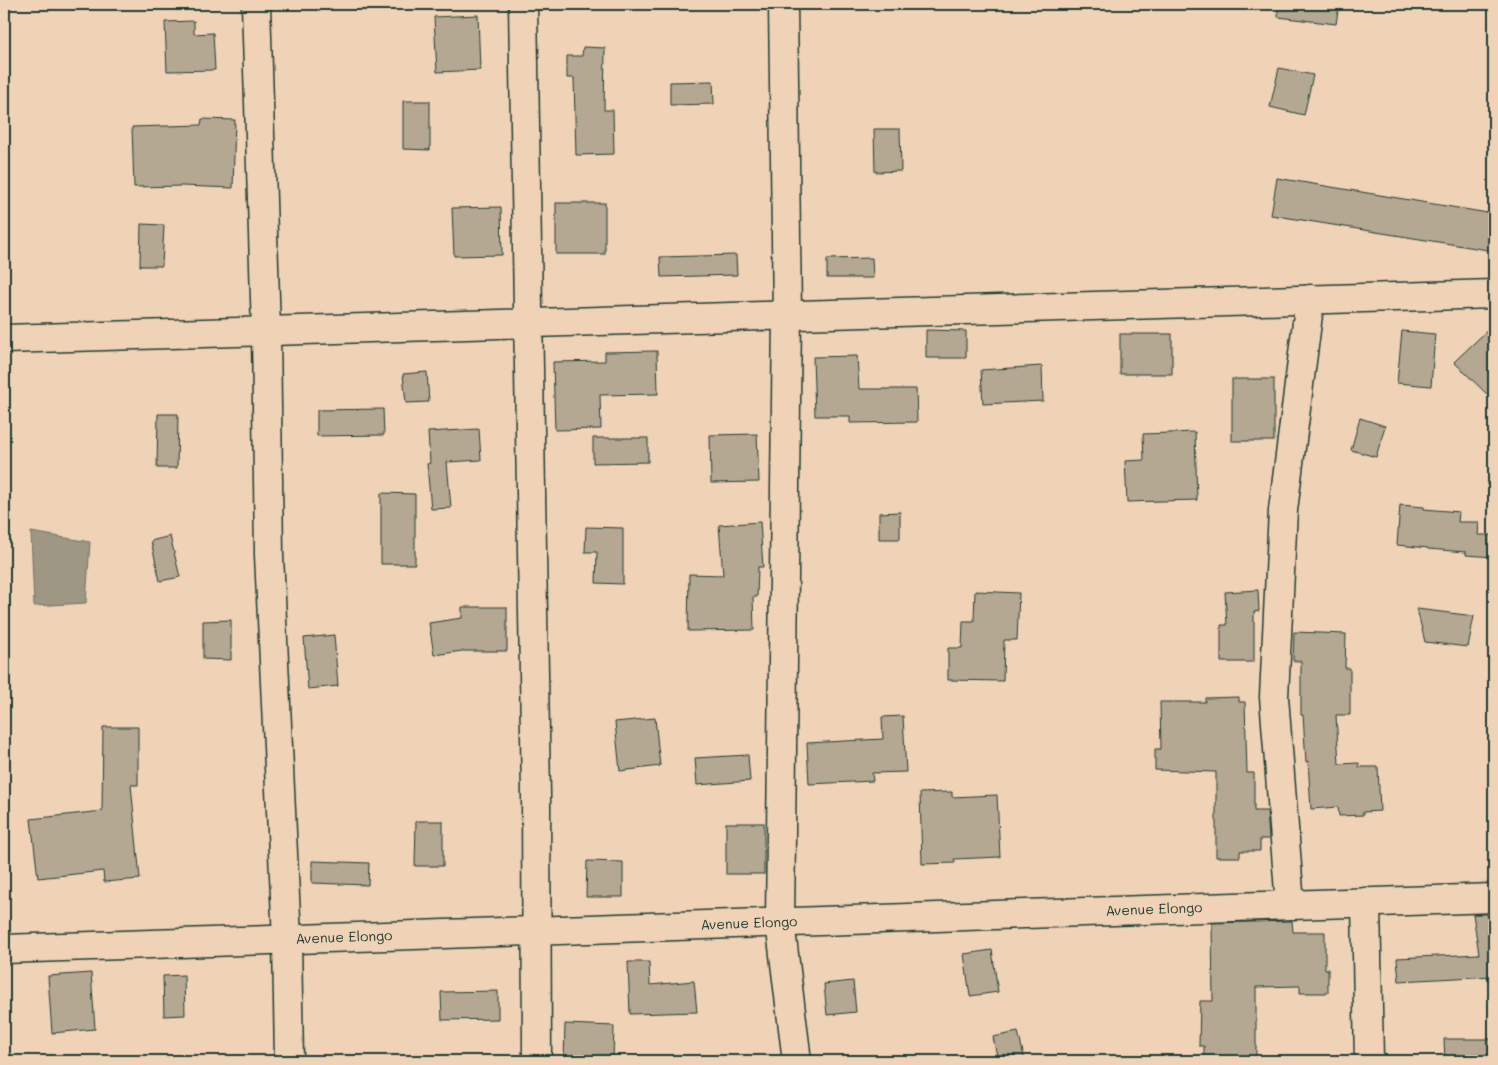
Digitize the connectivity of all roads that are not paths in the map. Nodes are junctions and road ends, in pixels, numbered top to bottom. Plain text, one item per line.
1 (256, 4) edge
2 (523, 4) edge
3 (783, 4) edge
4 (1494, 294) edge
5 (1310, 299) junction
6 (787, 315) junction
7 (527, 324) junction
8 (266, 331) junction
9 (4, 339) edge
10 (1494, 898) edge
11 (1366, 902) junction
12 (1290, 905) junction
13 (780, 922) junction
14 (537, 931) junction
15 (287, 939) junction
16 (4, 949) edge
17 (289, 1061) edge
18 (537, 1061) edge
19 (797, 1061) edge
20 (1369, 1061) edge

1 - 8 street
2 - 7 street
3 - 6 street
4 - 5 street
5 - 6 street
5 - 12 street
6 - 7 street
6 - 13 street
7 - 8 street
7 - 14 street
8 - 9 street
8 - 15 street
10 - 11 street, Avenue Elongo
11 - 12 street, Avenue Elongo
11 - 20 street
12 - 13 street, Avenue Elongo
13 - 14 street, Avenue Elongo
13 - 19 street
14 - 15 street, Avenue Elongo
14 - 18 street
15 - 16 street, Avenue Elongo
15 - 17 street

